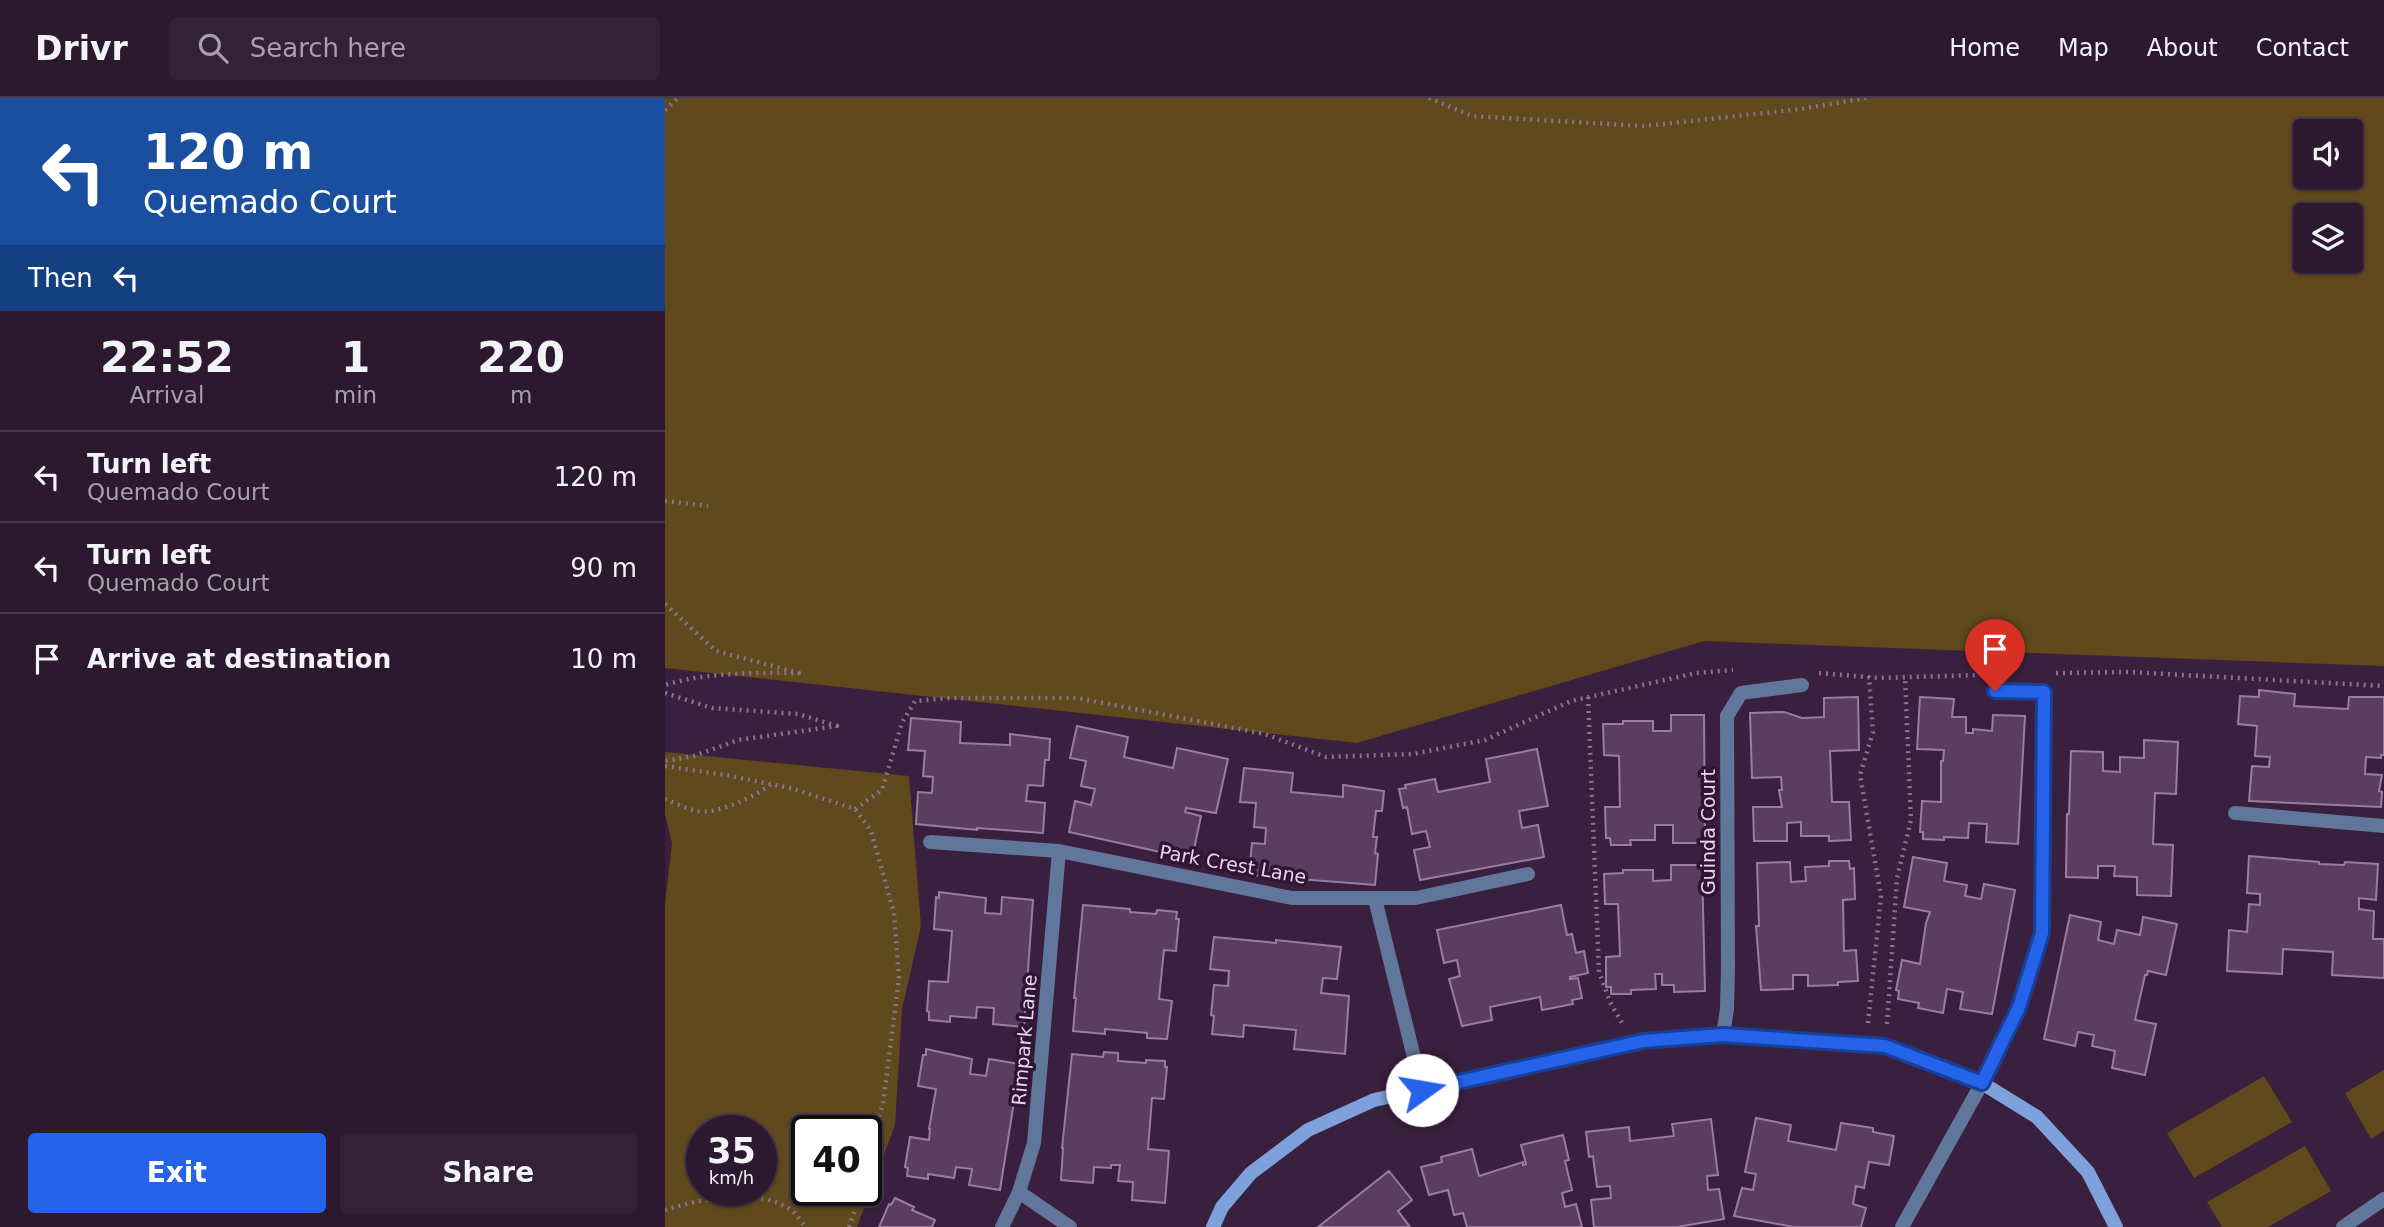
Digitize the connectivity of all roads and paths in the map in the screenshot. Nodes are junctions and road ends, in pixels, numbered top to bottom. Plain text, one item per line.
1 (678, 98) edge
2 (1429, 98) edge
3 (1866, 98) edge
4 (665, 110) edge
5 (665, 502) edge
6 (708, 506) dead end
7 (665, 604) edge
8 (1736, 670) dead end
9 (1811, 672) dead end
10 (2050, 674) dead end
11 (1984, 675) dead end
12 (1869, 676) junction
13 (1905, 677) junction
14 (665, 685) edge
15 (1802, 685) dead end
16 (2384, 686) edge
17 (1995, 691) dead end
18 (665, 693) edge
19 (1588, 697) junction
20 (665, 764) edge
21 (771, 784) junction
22 (665, 799) edge
23 (855, 809) junction
24 (2235, 813) dead end
25 (2384, 826) edge
26 (930, 842) dead end
27 (1059, 851) junction
28 (1528, 874) dead end
29 (1375, 899) junction
30 (1723, 1035) junction
31 (1629, 1044) junction
32 (1865, 1045) junction
33 (1885, 1046) junction
34 (1982, 1083) junction
35 (1422, 1090) junction
36 (879, 1115) edge
37 (1019, 1192) junction
38 (2384, 1199) edge
39 (856, 1206) edge
40 (665, 1210) edge
41 (2347, 1226) edge
42 (806, 1227) edge
43 (849, 1227) edge
44 (1002, 1227) edge
45 (1070, 1227) edge
46 (1213, 1227) edge
47 (1902, 1227) edge
48 (2116, 1227) edge

1 - 4 path
2 - 3 path
5 - 6 path
7 - 14 path
8 - 19 path
9 - 12 path
10 - 16 path
11 - 13 path
12 - 13 path
12 - 32 path
13 - 33 path
15 - 30 street, Guinda Court
17 - 34 street
18 - 20 path
19 - 23 path
19 - 31 path
20 - 21 path
21 - 22 path
21 - 23 path
23 - 36 path
24 - 25 street
26 - 27 street, Park Crest Lane
27 - 29 street, Park Crest Lane
27 - 37 street, Rimpark Lane
28 - 29 street, Park Crest Lane
29 - 35 street
30 - 31 street
30 - 32 street
31 - 35 street
32 - 33 street
33 - 34 street
34 - 47 street
34 - 48 street
35 - 46 street
37 - 44 street, Rimpark Lane
37 - 45 street
38 - 41 street
39 - 43 path
40 - 42 path

